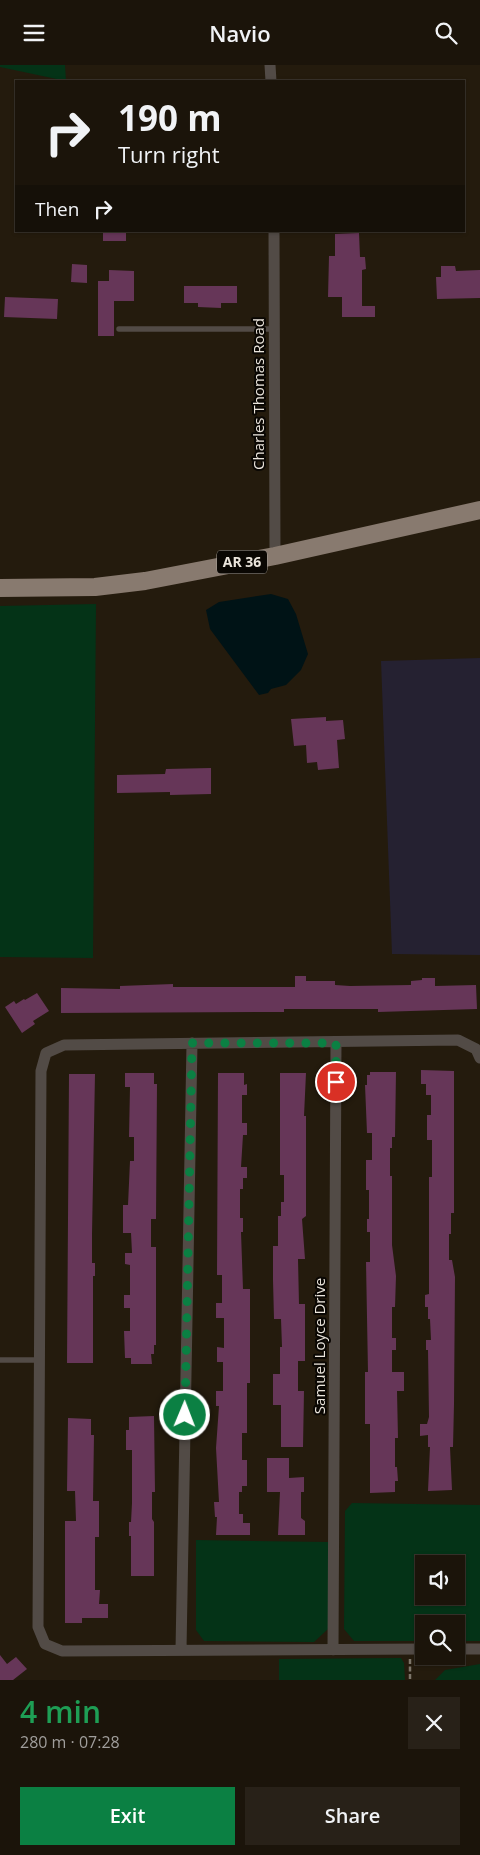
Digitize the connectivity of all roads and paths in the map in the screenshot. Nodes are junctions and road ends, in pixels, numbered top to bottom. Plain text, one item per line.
1 (270, 65) edge
2 (271, 80) edge
3 (274, 232) edge
4 (119, 329) dead end
5 (274, 329) junction
6 (480, 510) edge
7 (274, 556) junction
8 (0, 588) edge
9 (192, 1043) junction
10 (336, 1043) junction
11 (480, 1058) edge
12 (0, 1360) edge
13 (38, 1360) junction
14 (410, 1649) junction
15 (415, 1649) edge
16 (465, 1649) edge
17 (480, 1649) edge
18 (333, 1650) junction
19 (181, 1651) junction
20 (410, 1680) edge

1 - 2 street
3 - 5 street, Charles Thomas Road
4 - 5 lane
5 - 7 street, Charles Thomas Road
6 - 7 main road, AR 36
7 - 8 main road, AR 36
9 - 10 street
9 - 13 street
9 - 19 street
10 - 11 street
10 - 18 street, Samuel Loyce Drive
12 - 13 lane
13 - 19 street
14 - 15 street
14 - 18 street
14 - 20 path
16 - 17 street
18 - 19 street

